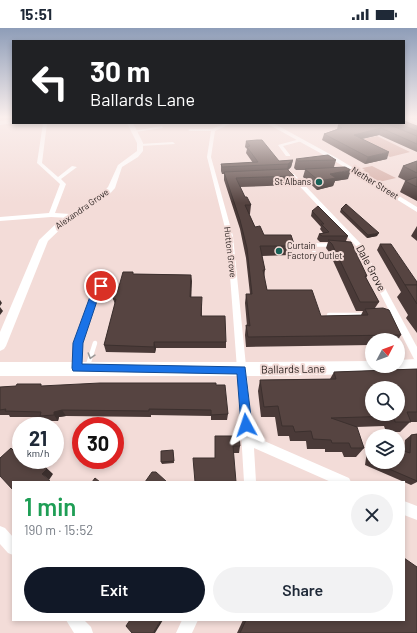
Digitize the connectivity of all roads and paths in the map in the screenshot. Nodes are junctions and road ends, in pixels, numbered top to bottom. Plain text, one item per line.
1 (42, 146) edge
2 (140, 146) edge
3 (211, 146) edge
4 (281, 146) edge
5 (311, 146) edge
6 (288, 155) dead end
7 (74, 166) dead end
8 (356, 171) junction
9 (344, 172) edge
10 (292, 175) edge
11 (58, 179) junction
12 (417, 210) edge
13 (51, 214) junction
14 (70, 216) junction
15 (0, 219) edge
16 (339, 245) edge
17 (314, 251) dead end
18 (101, 286) dead end
19 (374, 314) edge
20 (329, 315) edge
21 (95, 343) dead end
22 (0, 346) edge
23 (417, 356) edge
24 (417, 366) edge
25 (82, 368) junction
26 (0, 369) edge
27 (242, 370) junction
28 (247, 439) junction
29 (250, 481) edge
30 (343, 481) edge
31 (405, 508) edge
32 (417, 513) edge
33 (0, 533) edge
34 (12, 547) edge
35 (75, 621) edge
36 (190, 621) edge
37 (85, 633) edge
38 (184, 633) edge

1 - 11 street
2 - 14 street, Alexandra Grove
3 - 27 street, Hutton Grove
4 - 6 street
5 - 8 street, Nether Street
7 - 11 street
8 - 9 street
8 - 12 street, Nether Street
10 - 23 street, Dale Grove
11 - 13 street
13 - 14 street
13 - 15 street
14 - 22 street, Alexandra Grove
16 - 17 lane
18 - 25 lane
19 - 20 lane
21 -> 25 lane
24 - 27 main road, Ballards Lane
25 - 26 main road, Ballards Lane
25 - 27 main road, Ballards Lane
27 - 28 street, Hutton Grove
28 - 29 street, Hutton Grove
28 - 30 street
31 - 32 street
33 - 34 street
35 - 37 street
36 - 38 street

